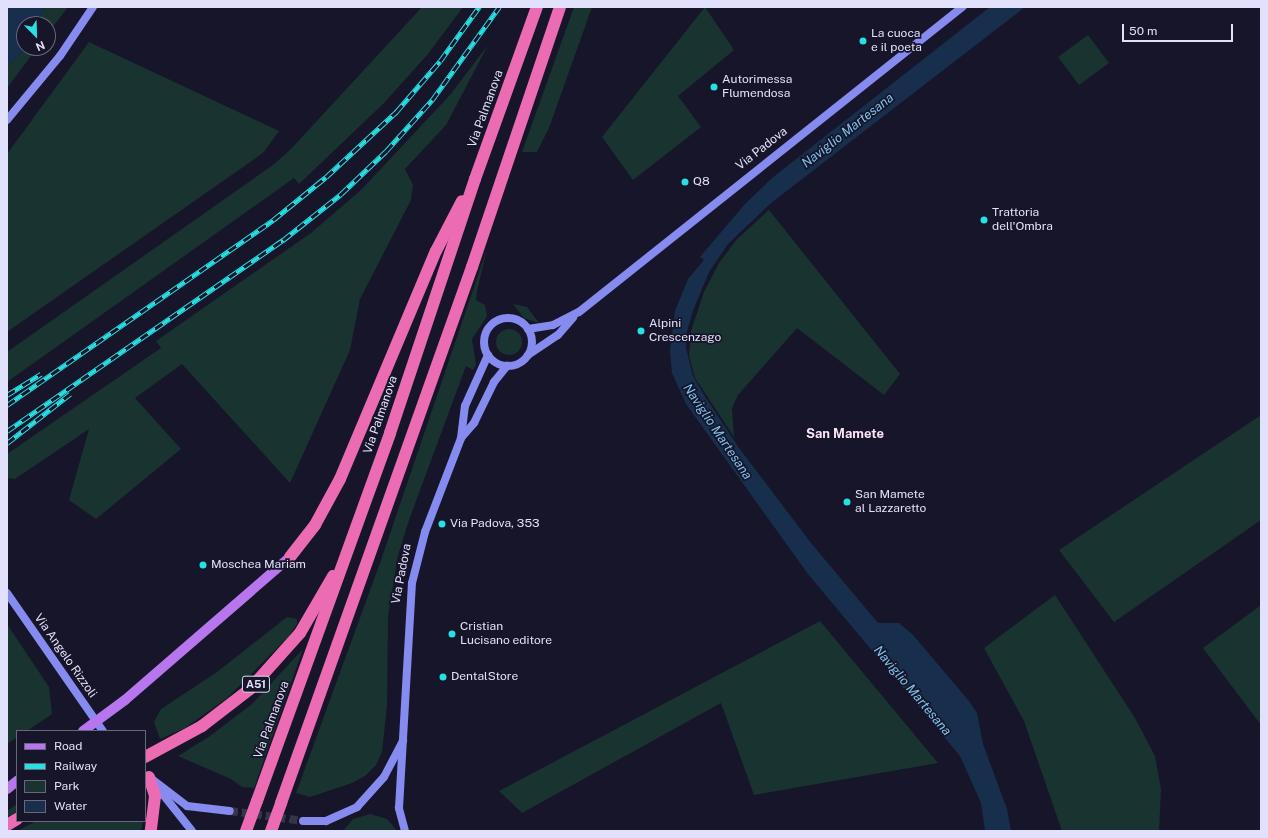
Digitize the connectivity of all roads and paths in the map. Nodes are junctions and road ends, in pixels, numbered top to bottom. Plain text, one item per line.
1 (92, 7) edge
2 (537, 7) edge
3 (560, 7) edge
4 (962, 7) edge
5 (7, 120) edge
6 (475, 179) junction
7 (578, 312) junction
8 (528, 329) junction
9 (488, 355) junction
10 (528, 356) junction
11 (507, 366) junction
12 (461, 438) junction
13 (352, 540) junction
14 (290, 557) joint
15 (7, 593) edge
16 (96, 722) junction
17 (405, 722) junction
18 (84, 730) edge
19 (102, 730) edge
20 (146, 757) edge
21 (146, 774) edge
22 (16, 782) edge
23 (7, 789) edge
24 (230, 811) tunnel mouth
25 (16, 820) edge
26 (303, 821) tunnel mouth
27 (7, 825) edge
28 (151, 831) edge
29 (192, 831) edge
30 (246, 831) edge
31 (271, 831) edge
32 (405, 831) edge

1 - 5 street
2 - 6 highway, Via Palmanova
3 - 31 highway, bridge
4 - 7 street, Via Padova
6 - 13 highway, Via Palmanova
6 - 14 highway
7 - 8 street, Via Padova
7 - 10 street, Via Padova
8 - 9 street
8 - 10 street
9 - 11 street
9 - 12 street, Via Padova
10 - 11 street, Via Padova
11 - 12 street, Via Padova
12 - 17 street, Via Padova
13 - 20 highway, A51
13 - 30 highway, Via Palmanova, bridge
14 - 16 main road
15 - 16 street, Via Angelo Rizzoli
16 - 18 main road
16 - 19 street, Via Angelo Rizzoli
17 - 26 street, Via Padova
17 - 32 street, Via Padova
21 - 24 street
21 - 28 highway
21 - 29 street
22 - 23 main road
25 - 27 highway

